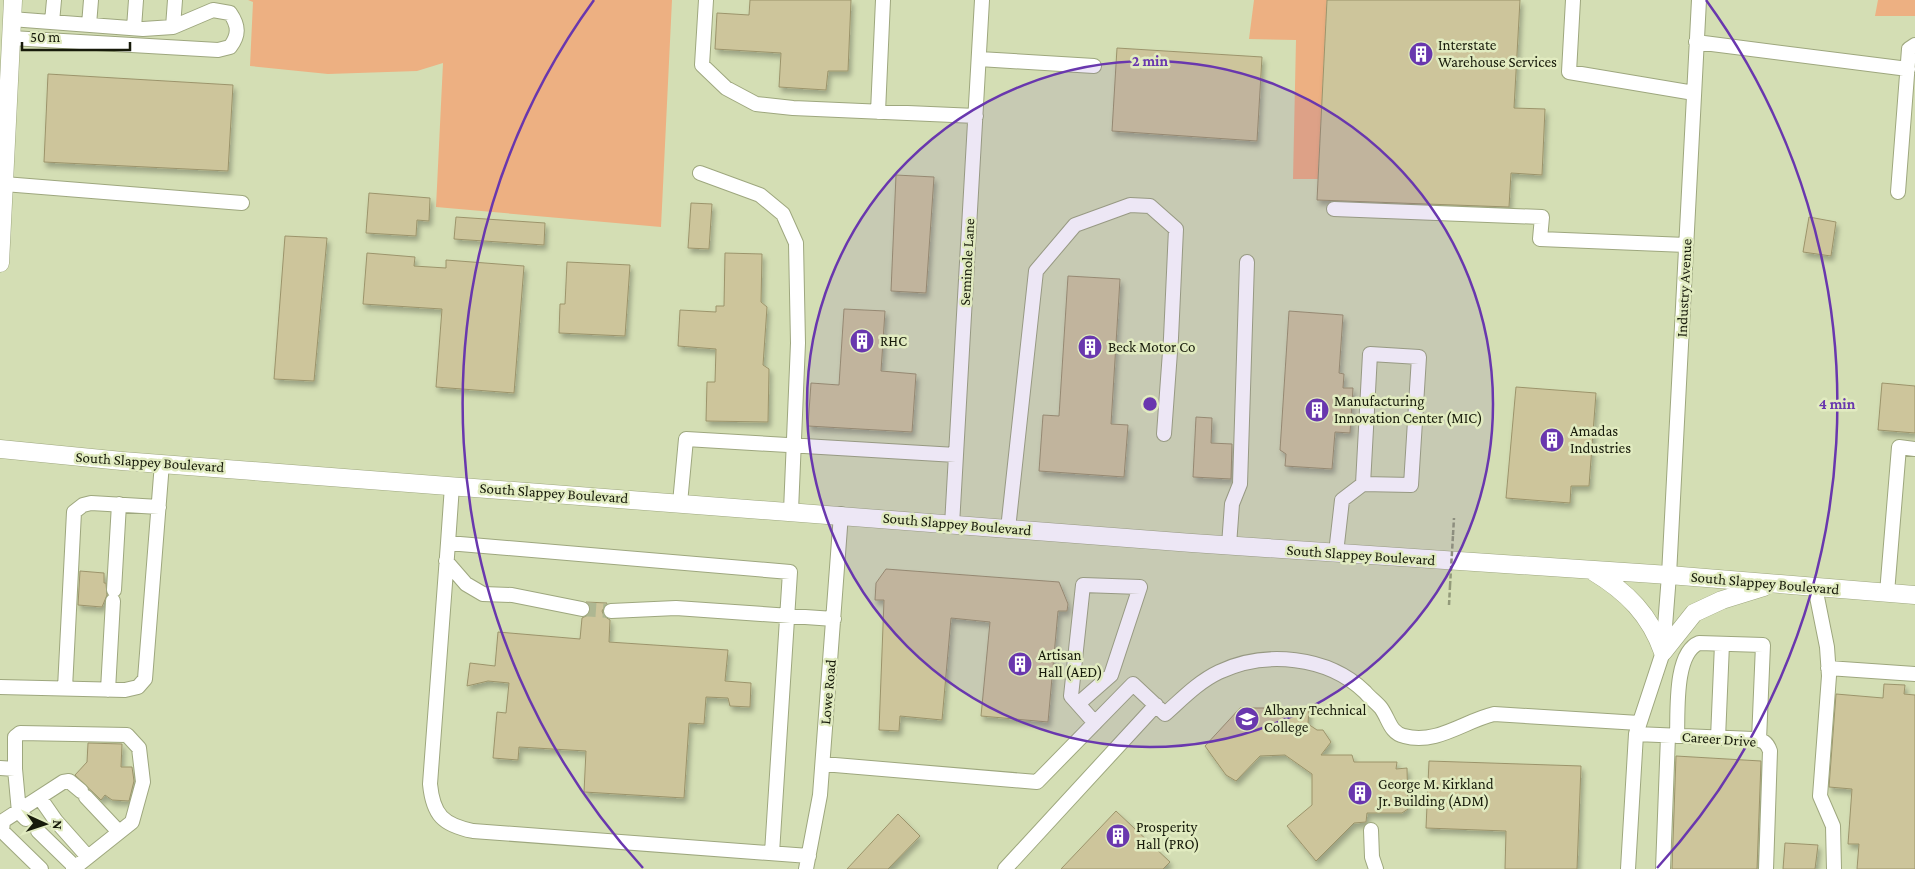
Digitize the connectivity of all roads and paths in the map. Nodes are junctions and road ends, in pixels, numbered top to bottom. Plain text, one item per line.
1 (13, 0) edge
2 (54, 0) edge
3 (91, 0) edge
4 (136, 0) edge
5 (175, 0) edge
6 (706, 0) edge
7 (883, 0) edge
8 (982, 0) edge
9 (1573, 0) edge
10 (1698, 0) edge
11 (12, 19) junction
12 (52, 22) junction
13 (89, 25) junction
14 (173, 27) junction
15 (134, 28) junction
16 (11, 38) junction
17 (1696, 42) junction
18 (1915, 45) edge
19 (979, 59) junction
20 (1094, 66) dead end
21 (1908, 69) junction
22 (1694, 93) junction
23 (878, 112) junction
24 (976, 116) junction
25 (700, 173) dead end
26 (4, 184) junction
27 (1898, 192) dead end
28 (242, 203) dead end
29 (1334, 209) dead end
30 (1686, 245) junction
31 (1247, 262) dead end
32 (0, 263) edge
33 (1164, 434) dead end
34 (794, 447) junction
35 (0, 449) edge
36 (1915, 449) edge
37 (956, 455) junction
38 (162, 463) junction
39 (1363, 484) junction
40 (452, 486) junction
41 (680, 503) junction
42 (119, 504) junction
43 (159, 507) junction
44 (792, 511) junction
45 (841, 514) junction
46 (1454, 518) dead end
47 (952, 525) junction
48 (1008, 529) junction
49 (448, 543) junction
50 (1229, 545) junction
51 (1336, 553) junction
52 (446, 561) junction
53 (1590, 570) junction
54 (1669, 575) junction
55 (1774, 584) junction
56 (1815, 587) junction
57 (1886, 593) junction
58 (1915, 595) edge
59 (1449, 605) dead end
60 (582, 610) tunnel mouth
61 (611, 611) tunnel mouth
62 (787, 617) junction
63 (834, 619) junction
64 (1722, 644) junction
65 (1662, 652) junction
66 (1828, 668) junction
67 (1915, 674) edge
68 (0, 687) edge
69 (65, 688) junction
70 (108, 690) junction
71 (1078, 704) junction
72 (1156, 705) junction
73 (1095, 723) junction
74 (1637, 729) junction
75 (1672, 736) junction
76 (1718, 738) junction
77 (1759, 740) junction
78 (822, 764) junction
79 (0, 768) edge
80 (15, 769) junction
81 (40, 798) junction
82 (22, 816) junction
83 (1371, 830) dead end
84 (38, 831) dead end
85 (119, 832) junction
86 (772, 853) junction
87 (88, 857) junction
88 (807, 862) edge
89 (74, 868) edge
90 (41, 869) edge
91 (1006, 869) edge
92 (1376, 869) edge
93 (1628, 869) edge
94 (1663, 869) edge
95 (1766, 869) edge
96 (1834, 869) edge

1 - 11 main road
2 - 12 street
3 - 13 street
4 - 15 street
5 - 14 street
6 - 23 street
7 - 23 street
8 - 19 street, Seminole Lane
9 - 22 street
10 - 17 street, Industry Avenue
11 - 12 street
11 - 16 main road
12 - 13 street
13 - 15 street
14 - 15 street
14 - 16 street
16 - 26 main road
17 - 21 street
17 - 22 street, Industry Avenue
18 - 21 street
19 - 20 street
19 - 24 street, Seminole Lane
21 - 27 street
22 - 30 street, Industry Avenue
23 - 24 street
24 - 37 street, Seminole Lane
25 - 34 street
26 - 28 street
26 - 32 main road
29 - 30 street
30 - 54 street, Industry Avenue
31 - 50 street
33 - 48 street
34 - 37 street
34 - 41 street
34 - 44 street
35 - 38 main road, South Slappey Boulevard
36 - 57 street
37 - 47 street, Seminole Lane
38 - 40 main road, South Slappey Boulevard
38 - 43 street
39 - 39 street
39 - 51 street
40 - 41 main road, South Slappey Boulevard
40 - 49 street
41 - 44 main road, South Slappey Boulevard
42 - 43 street
42 - 69 street
42 - 70 street
43 - 70 street
44 - 45 main road, South Slappey Boulevard
45 - 47 main road, South Slappey Boulevard
45 - 63 street, Lowe Road
46 - 59 path, bridge
47 - 48 main road, South Slappey Boulevard
48 - 50 main road, South Slappey Boulevard
49 - 52 street
49 - 62 street
50 - 51 main road, South Slappey Boulevard
51 - 53 main road, South Slappey Boulevard
52 - 60 street
52 - 86 street
53 - 54 main road, South Slappey Boulevard
53 - 65 main road
54 - 55 main road, South Slappey Boulevard
54 - 65 street
55 - 56 main road, South Slappey Boulevard
55 - 65 main road
56 - 57 main road, South Slappey Boulevard
56 - 66 street
57 - 58 main road, South Slappey Boulevard
61 - 62 street
62 - 63 street
62 - 86 street
63 - 78 street, Lowe Road
64 - 75 street
64 - 76 street
64 - 77 street
65 - 74 street
66 - 67 street
66 - 96 street
68 - 69 street
69 - 70 street
71 - 71 street
71 - 73 street
72 - 73 street
72 - 74 street, Career Drive
72 - 91 street
73 - 78 street
74 - 75 street, Career Drive
74 - 93 street
75 - 76 street, Career Drive
75 - 94 street
76 - 77 street, Career Drive
77 - 95 street, Career Drive
78 - 88 street, Lowe Road
79 - 80 street
80 - 82 street
80 - 85 street
81 - 82 street
81 - 85 street
81 - 87 street
82 - 90 street
83 - 92 street
84 - 89 street
85 - 87 street
86 - 88 street
87 - 89 street

